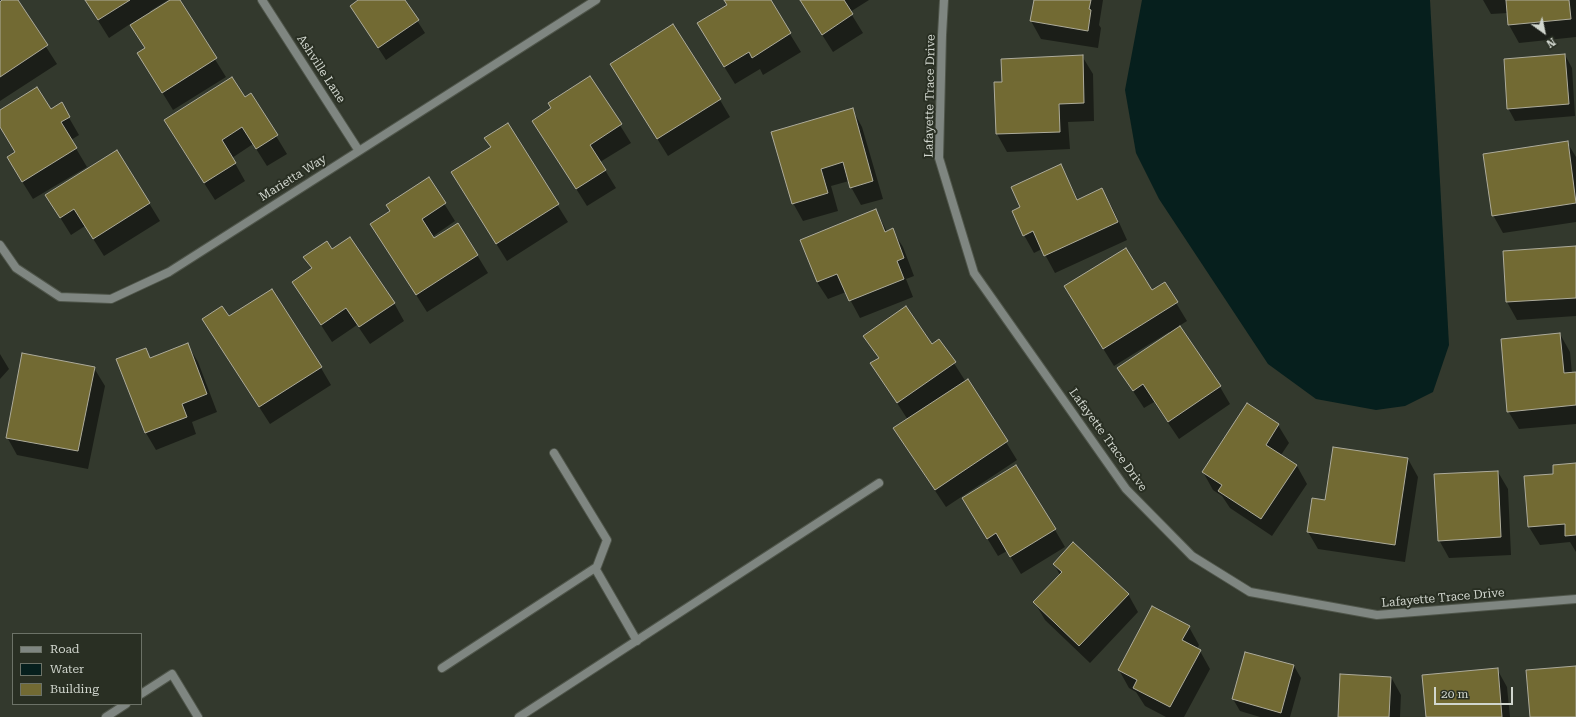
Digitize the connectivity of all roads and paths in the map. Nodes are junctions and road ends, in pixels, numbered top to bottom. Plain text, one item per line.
1 (262, 0) edge
2 (596, 0) edge
3 (944, 0) edge
4 (359, 151) junction
5 (0, 245) edge
6 (554, 453) dead end
7 (879, 483) dead end
8 (596, 569) junction
9 (1576, 599) edge
10 (637, 640) junction
11 (442, 668) dead end
12 (142, 693) edge
13 (124, 705) edge
14 (106, 717) edge
15 (198, 717) edge
16 (519, 717) edge

1 - 4 street, Ashville Lane
2 - 4 street, Marietta Way
3 - 9 street, Lafayette Trace Drive
4 - 5 street, Marietta Way
6 - 8 street
7 - 10 street
8 - 10 street
8 - 11 street
10 - 16 street
12 - 15 street
13 - 14 street

